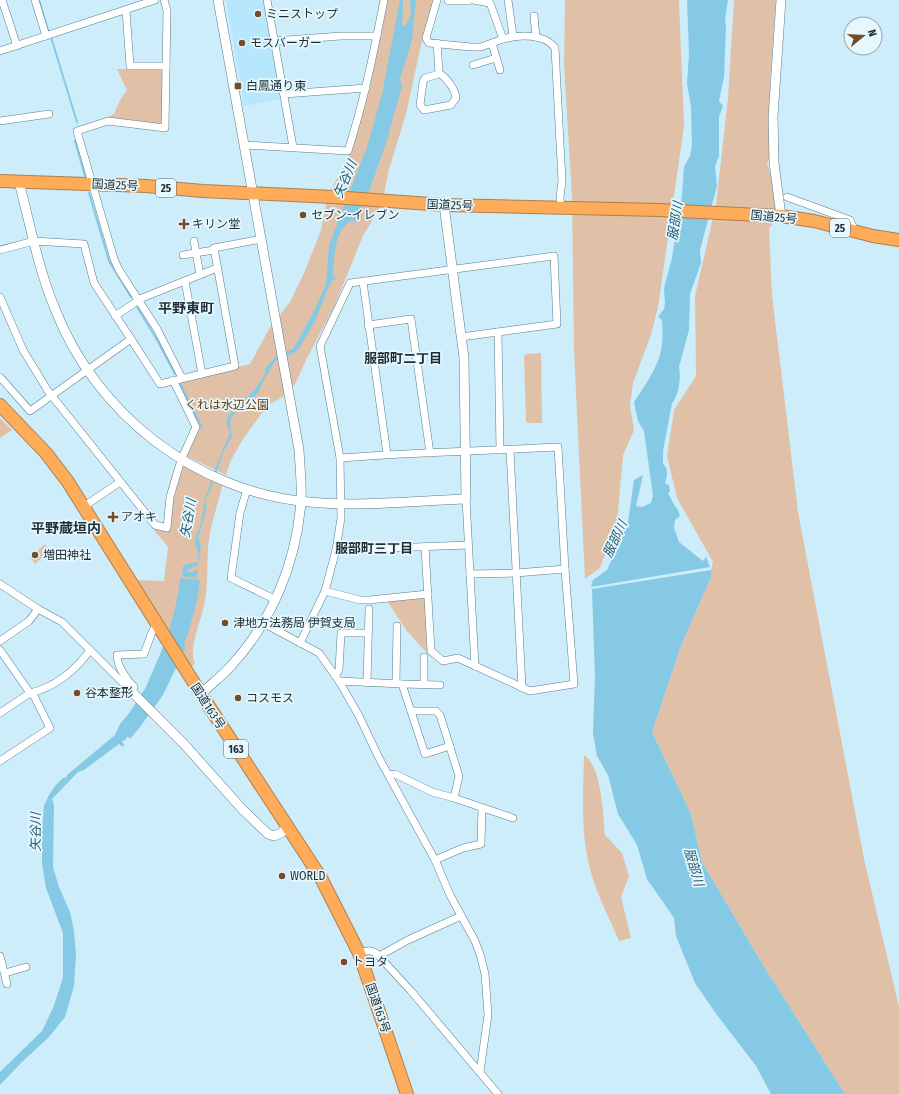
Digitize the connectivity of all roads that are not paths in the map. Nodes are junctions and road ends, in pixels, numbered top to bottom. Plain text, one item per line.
1 (2, 0) edge
2 (35, 0) edge
3 (155, 0) edge
4 (164, 0) edge
5 (218, 0) edge
6 (267, 0) edge
7 (384, 0) edge
8 (438, 0) edge
9 (449, 0) edge
10 (468, 0) edge
11 (473, 0) edge
12 (508, 0) edge
13 (781, 0) edge
14 (126, 10) junction
15 (534, 16) dead end
16 (49, 35) junction
17 (377, 36) junction
18 (513, 36) junction
19 (536, 37) junction
20 (503, 39) junction
21 (274, 41) junction
22 (437, 43) junction
23 (492, 43) junction
24 (17, 46) junction
25 (0, 51) edge
26 (496, 58) junction
27 (473, 65) dead end
28 (166, 66) junction
29 (500, 70) dead end
30 (439, 73) junction
31 (366, 88) junction
32 (284, 94) junction
33 (49, 114) dead end
34 (0, 121) edge
35 (244, 145) junction
36 (293, 147) junction
37 (0, 181) edge
38 (19, 182) junction
39 (92, 184) junction
40 (254, 194) junction
41 (787, 197) dead end
42 (444, 205) junction
43 (563, 208) junction
44 (781, 216) junction
45 (853, 231) junction
46 (261, 240) junction
47 (899, 240) edge
48 (34, 241) junction
49 (194, 241) dead end
50 (0, 250) edge
51 (214, 250) junction
52 (196, 253) junction
53 (183, 255) dead end
54 (217, 268) junction
55 (452, 270) junction
56 (200, 275) junction
57 (185, 281) junction
58 (363, 282) junction
59 (0, 297) edge
60 (138, 300) junction
61 (116, 316) junction
62 (368, 325) junction
63 (498, 332) junction
64 (461, 337) junction
65 (131, 339) junction
66 (87, 371) junction
67 (202, 374) junction
68 (0, 377) edge
69 (182, 378) junction
70 (173, 380) junction
71 (52, 396) junction
72 (0, 406) edge
73 (500, 450) junction
74 (510, 450) junction
75 (465, 452) junction
76 (430, 453) junction
77 (387, 454) junction
78 (340, 458) junction
79 (184, 461) junction
80 (120, 482) junction
81 (247, 489) junction
82 (466, 499) junction
83 (301, 501) junction
84 (341, 504) junction
85 (83, 507) junction
86 (468, 545) junction
87 (425, 547) junction
88 (336, 550) junction
89 (565, 569) junction
90 (516, 573) junction
91 (470, 574) junction
92 (0, 584) edge
93 (325, 591) junction
94 (428, 594) junction
95 (276, 600) junction
96 (38, 609) junction
97 (369, 609) dead end
98 (263, 624) junction
99 (158, 626) junction
100 (397, 626) dead end
101 (368, 633) junction
102 (0, 641) edge
103 (300, 643) junction
104 (0, 650) edge
105 (90, 650) junction
106 (424, 657) dead end
107 (474, 666) junction
108 (337, 678) junction
109 (367, 683) junction
110 (399, 684) junction
111 (424, 684) junction
112 (440, 685) dead end
113 (522, 688) junction
114 (30, 693) junction
115 (133, 693) junction
116 (201, 694) junction
117 (411, 711) junction
118 (0, 714) edge
119 (450, 746) junction
120 (0, 761) edge
121 (389, 775) junction
122 (454, 798) junction
123 (482, 808) junction
124 (513, 818) dead end
125 (287, 828) junction
126 (435, 860) junction
127 (461, 916) junction
128 (359, 953) junction
129 (0, 956) edge
130 (379, 956) junction
131 (26, 967) dead end
132 (5, 973) junction
133 (7, 984) dead end
134 (480, 1072) junction
135 (407, 1094) edge
136 (498, 1094) edge

1 - 24 street
2 - 16 street
3 - 14 street
4 - 28 street
5 - 35 street
6 - 21 street
7 - 17 street
8 - 22 street
9 - 10 street
11 - 20 street
12 - 18 street
13 - 44 street
14 - 16 street
14 - 28 street
15 - 19 street
16 - 24 street
17 - 21 street
17 - 31 street
18 - 19 street
18 - 20 street
19 - 43 street
20 - 23 street
21 - 32 street
22 - 23 street
22 - 30 street
23 - 26 street
24 - 25 street
26 - 27 street
26 - 29 street
28 - 39 street
30 - 30 street
31 - 32 street
31 - 36 street
32 - 36 street
33 - 34 street
35 - 36 street
35 - 40 street
37 - 38 highway, 国道25号 / 25
38 - 39 highway, 国道25号 / 25
38 - 48 street
39 - 40 highway, 国道25号 / 25
39 - 60 street
40 - 42 highway, 国道25号 / 25
40 - 46 street
41 - 45 street
42 - 43 highway, 国道25号 / 25
42 - 55 street
43 - 44 highway, 国道25号 / 25
44 - 45 highway, 国道25号 / 25
45 - 47 highway, 国道25号 / 25
46 - 51 street
46 - 83 street
48 - 50 street
48 - 61 street
48 - 66 street
49 - 52 street
51 - 52 street
51 - 54 street
52 - 53 street
52 - 56 street
54 - 56 street
54 - 67 street
55 - 58 street
55 - 63 street
55 - 64 street
56 - 57 street
57 - 60 street
57 - 67 street
58 - 62 street
58 - 78 street
59 - 71 street
60 - 61 street
60 - 69 street
61 - 65 street
62 - 76 street
62 - 77 street
63 - 64 street
63 - 73 street
64 - 75 street
65 - 66 street
65 - 70 street
66 - 71 street
66 - 79 street
67 - 69 street
68 - 71 street
69 - 70 street
70 - 79 street
71 - 80 street
72 - 85 highway, 国道163号 / 163
73 - 74 street
73 - 75 street
74 - 89 street
74 - 90 street
75 - 76 street
75 - 82 street
76 - 77 street
77 - 78 street
78 - 84 street
79 - 80 street
79 - 81 street
80 - 85 street
81 - 83 street
81 - 95 street
82 - 84 street
82 - 86 street
83 - 84 street
83 - 95 street
84 - 88 street
85 - 99 highway, 国道163号 / 163
86 - 87 street
86 - 91 street
87 - 88 street
87 - 94 street
88 - 93 street
89 - 90 street
89 - 113 street
90 - 91 street
90 - 113 street
91 - 107 street
92 - 96 street
93 - 94 street
93 - 103 street
94 - 107 street
95 - 98 street
96 - 102 street
96 - 105 street
97 - 101 street
98 - 103 street
98 - 116 street
99 - 115 street
99 - 116 highway, 国道163号 / 163
100 - 110 street
101 - 108 street
101 - 109 street
103 - 108 street
104 - 114 street
105 - 114 street
105 - 115 street
106 - 111 street
107 - 113 street
108 - 109 street
108 - 121 street
109 - 110 street
110 - 111 street
110 - 117 street
111 - 112 street
114 - 118 street
114 - 120 street
115 - 125 street
116 - 125 highway, 国道163号 / 163
117 - 119 street
117 - 119 street
119 - 122 street
121 - 122 street
121 - 126 street
122 - 123 street
123 - 124 street
123 - 126 street
125 - 128 highway, 国道163号 / 163
126 - 127 street
127 - 130 street
127 - 134 street
128 - 130 street
128 - 135 highway, 国道163号 / 163
129 - 132 street
130 - 134 street
131 - 132 street
132 - 133 street
134 - 136 street

